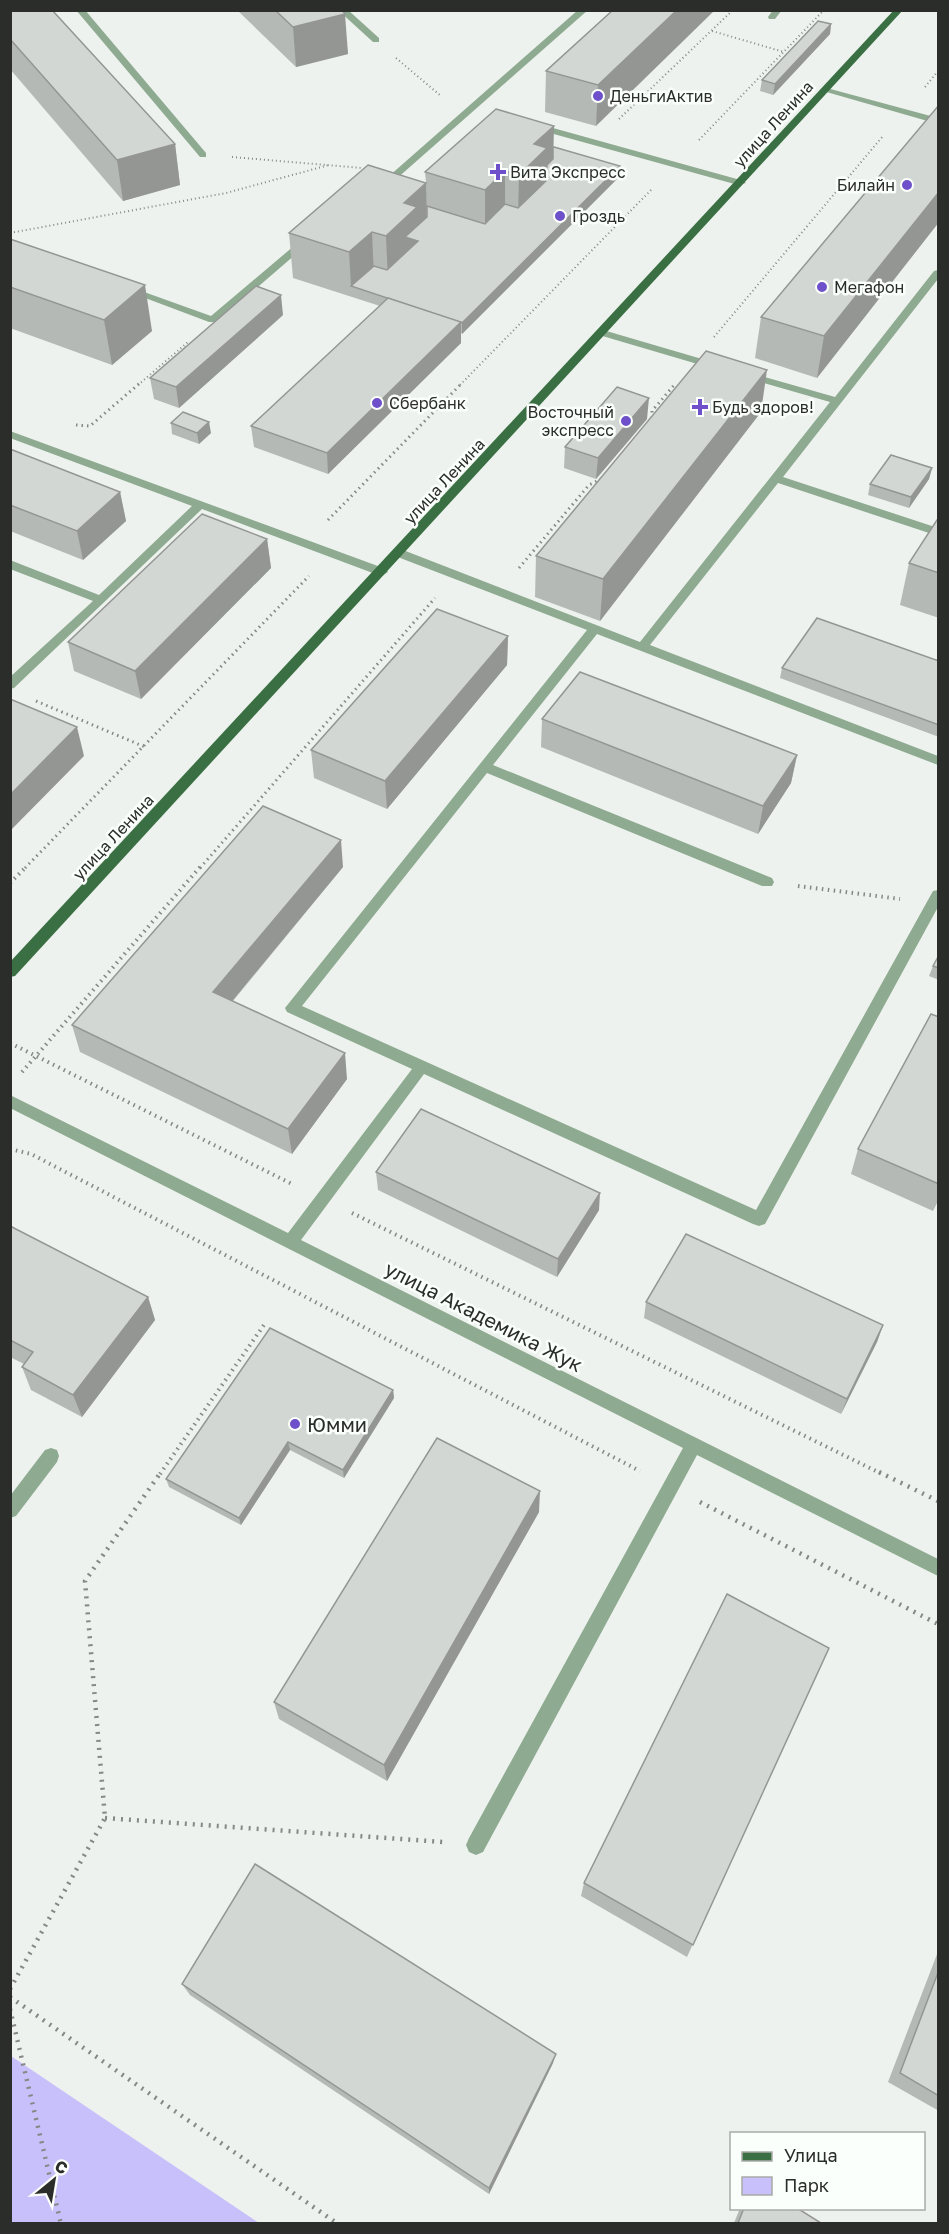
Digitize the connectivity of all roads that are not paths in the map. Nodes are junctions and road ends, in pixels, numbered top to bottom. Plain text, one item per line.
1 (80, 10) edge
2 (342, 10) edge
3 (585, 10) edge
4 (899, 10) edge
5 (376, 40) road end
6 (826, 89) junction
7 (468, 112) junction
8 (483, 112) dead end
9 (939, 121) edge
10 (528, 124) edge
11 (203, 155) road end
12 (741, 183) junction
13 (374, 191) edge
14 (310, 238) edge
15 (939, 273) edge
16 (123, 288) edge
17 (603, 333) junction
18 (837, 401) junction
19 (10, 434) edge
20 (777, 478) junction
21 (201, 504) junction
22 (939, 532) edge
23 (399, 553) junction
24 (10, 564) edge
25 (382, 572) junction
26 (101, 600) junction
27 (595, 629) junction
28 (642, 647) junction
29 (10, 685) edge
30 (939, 761) edge
31 (485, 766) junction
32 (767, 882) road end
33 (936, 899) edge
34 (10, 972) edge
35 (422, 1066) junction
36 (10, 1101) edge
37 (290, 1242) junction
38 (694, 1444) junction
39 (51, 1456) dead end
40 (10, 1510) edge
41 (939, 1568) edge
42 (476, 1845) road end

1 - 11 street
2 - 5 street
3 - 7 street
4 - 6 main road, улица Ленина
6 - 9 street
6 - 12 main road, улица Ленина
7 - 8 street
7 - 13 street
10 - 12 street
12 - 17 main road, улица Ленина
14 - 16 street
15 - 18 street
17 - 18 street
17 - 23 main road, улица Ленина
18 - 20 street
19 - 21 street
20 - 22 street
20 - 28 street
21 - 25 street
21 - 26 street
23 - 25 main road, улица Ленина
23 - 27 street
24 - 26 street
25 - 34 main road, улица Ленина
26 - 29 street
27 - 28 street
27 - 31 street
28 - 30 street
31 - 32 street
31 - 35 street
33 - 35 street
35 - 37 street
36 - 37 street, улица Академика Жук
37 - 38 street, улица Академика Жук
38 - 41 street, улица Академика Жук
38 - 42 street
39 - 40 street

